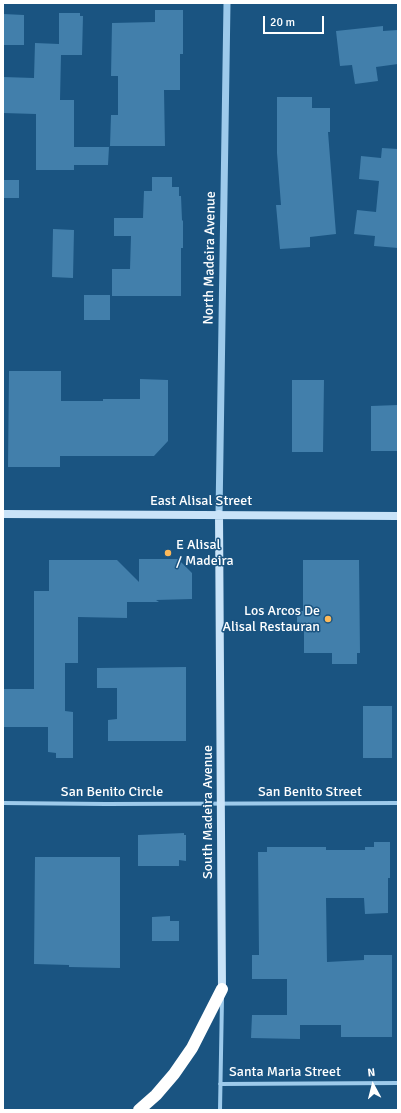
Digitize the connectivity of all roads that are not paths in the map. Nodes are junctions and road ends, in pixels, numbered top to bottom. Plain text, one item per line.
1 (227, 3) edge
2 (3, 514) edge
3 (219, 514) junction
4 (398, 516) edge
5 (3, 803) edge
6 (222, 803) junction
7 (398, 803) edge
8 (222, 989) junction
9 (398, 1083) edge
10 (220, 1084) junction
11 (139, 1110) edge
12 (220, 1110) edge

1 - 3 street, North Madeira Avenue
2 - 3 main road, East Alisal Street
3 - 4 main road, East Alisal Street
3 - 6 main road, South Madeira Avenue
5 - 6 street, San Benito Circle
6 - 7 street, San Benito Street
6 - 8 main road, South Madeira Avenue
8 - 10 street, South Madeira Avenue
8 - 11 highway
9 - 10 street, Santa Maria Street
10 - 12 street, South Madeira Avenue

